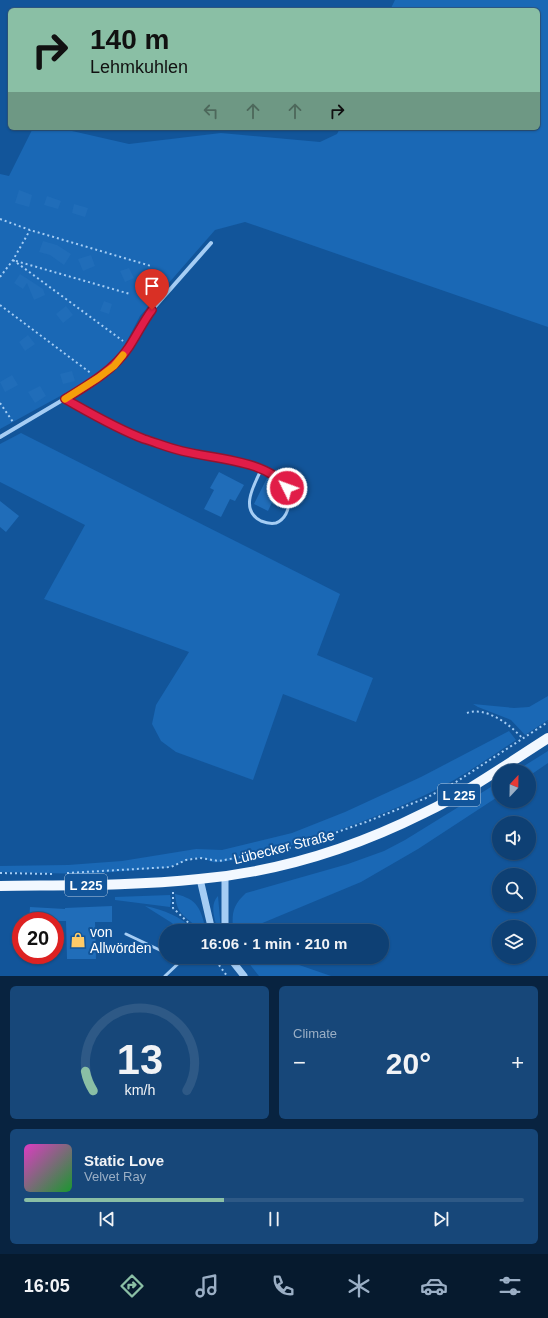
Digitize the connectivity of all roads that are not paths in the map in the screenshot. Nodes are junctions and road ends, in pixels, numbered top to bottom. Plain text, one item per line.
1 (211, 243) dead end
2 (65, 399) junction
3 (0, 437) edge
4 (261, 470) junction
5 (548, 738) edge
6 (225, 876) junction
7 (200, 879) junction
8 (0, 886) edge
9 (210, 924) edge
10 (225, 924) edge
11 (126, 934) dead end
12 (159, 950) edge
13 (178, 964) edge
14 (235, 964) edge
15 (165, 976) edge
16 (244, 976) edge

1 - 2 street
2 - 3 street
2 - 4 lane
4 - 4 lane
5 - 6 main road, Lübecker Straße / L 225
6 - 7 main road, Lübecker Straße / L 225
6 - 10 street
7 - 8 main road, Lübecker Straße / L 225
7 - 9 street
11 - 12 lane
13 - 15 lane
14 - 16 street

